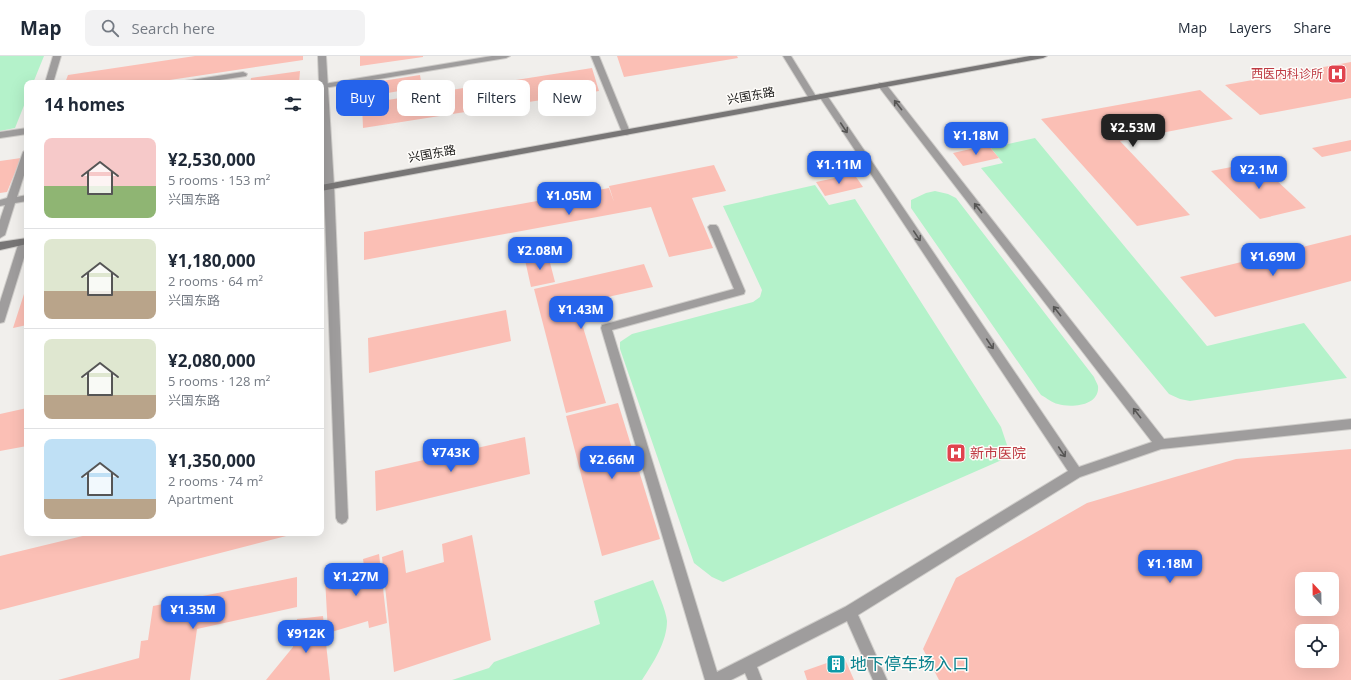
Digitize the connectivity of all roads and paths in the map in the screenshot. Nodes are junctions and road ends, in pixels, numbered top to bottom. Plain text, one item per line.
1 (58, 56) edge
2 (322, 56) edge
3 (506, 56) edge
4 (595, 56) edge
5 (787, 56) edge
6 (1043, 56) edge
7 (243, 74) dead end
8 (50, 80) edge
9 (204, 80) edge
10 (324, 80) edge
11 (882, 85) junction
12 (324, 86) joint
13 (818, 97) junction
14 (24, 131) edge
15 (626, 132) junction
16 (0, 135) edge
17 (24, 161) edge
18 (325, 187) edge
19 (24, 199) edge
20 (11, 201) junction
21 (0, 203) edge
22 (713, 227) dead end
23 (0, 235) edge
24 (24, 241) edge
25 (0, 246) edge
26 (24, 247) edge
27 (0, 319) edge
28 (1351, 424) edge
29 (1161, 444) junction
30 (1076, 473) junction
31 (342, 518) dead end
32 (850, 612) junction
33 (749, 663) junction
34 (712, 680) edge
35 (716, 680) edge
36 (755, 680) edge
37 (880, 680) edge

1 - 8 street
2 - 10 street
3 - 12 street
4 - 15 street
5 - 13 street
6 - 11 main road, 兴国东路
7 - 9 street
11 - 13 main road, 兴国东路
29 -> 11 street
12 - 18 street
13 - 15 main road, 兴国东路
13 -> 30 street
14 - 16 street
15 - 18 main road, 兴国东路
17 - 20 street
18 - 31 street
19 - 20 street
20 - 21 street
20 - 23 street
22 - 34 street
24 - 25 main road
26 - 27 street
28 - 29 street
29 - 30 street
30 - 32 street
32 - 33 street
32 - 37 street
33 - 35 street
33 - 36 street

